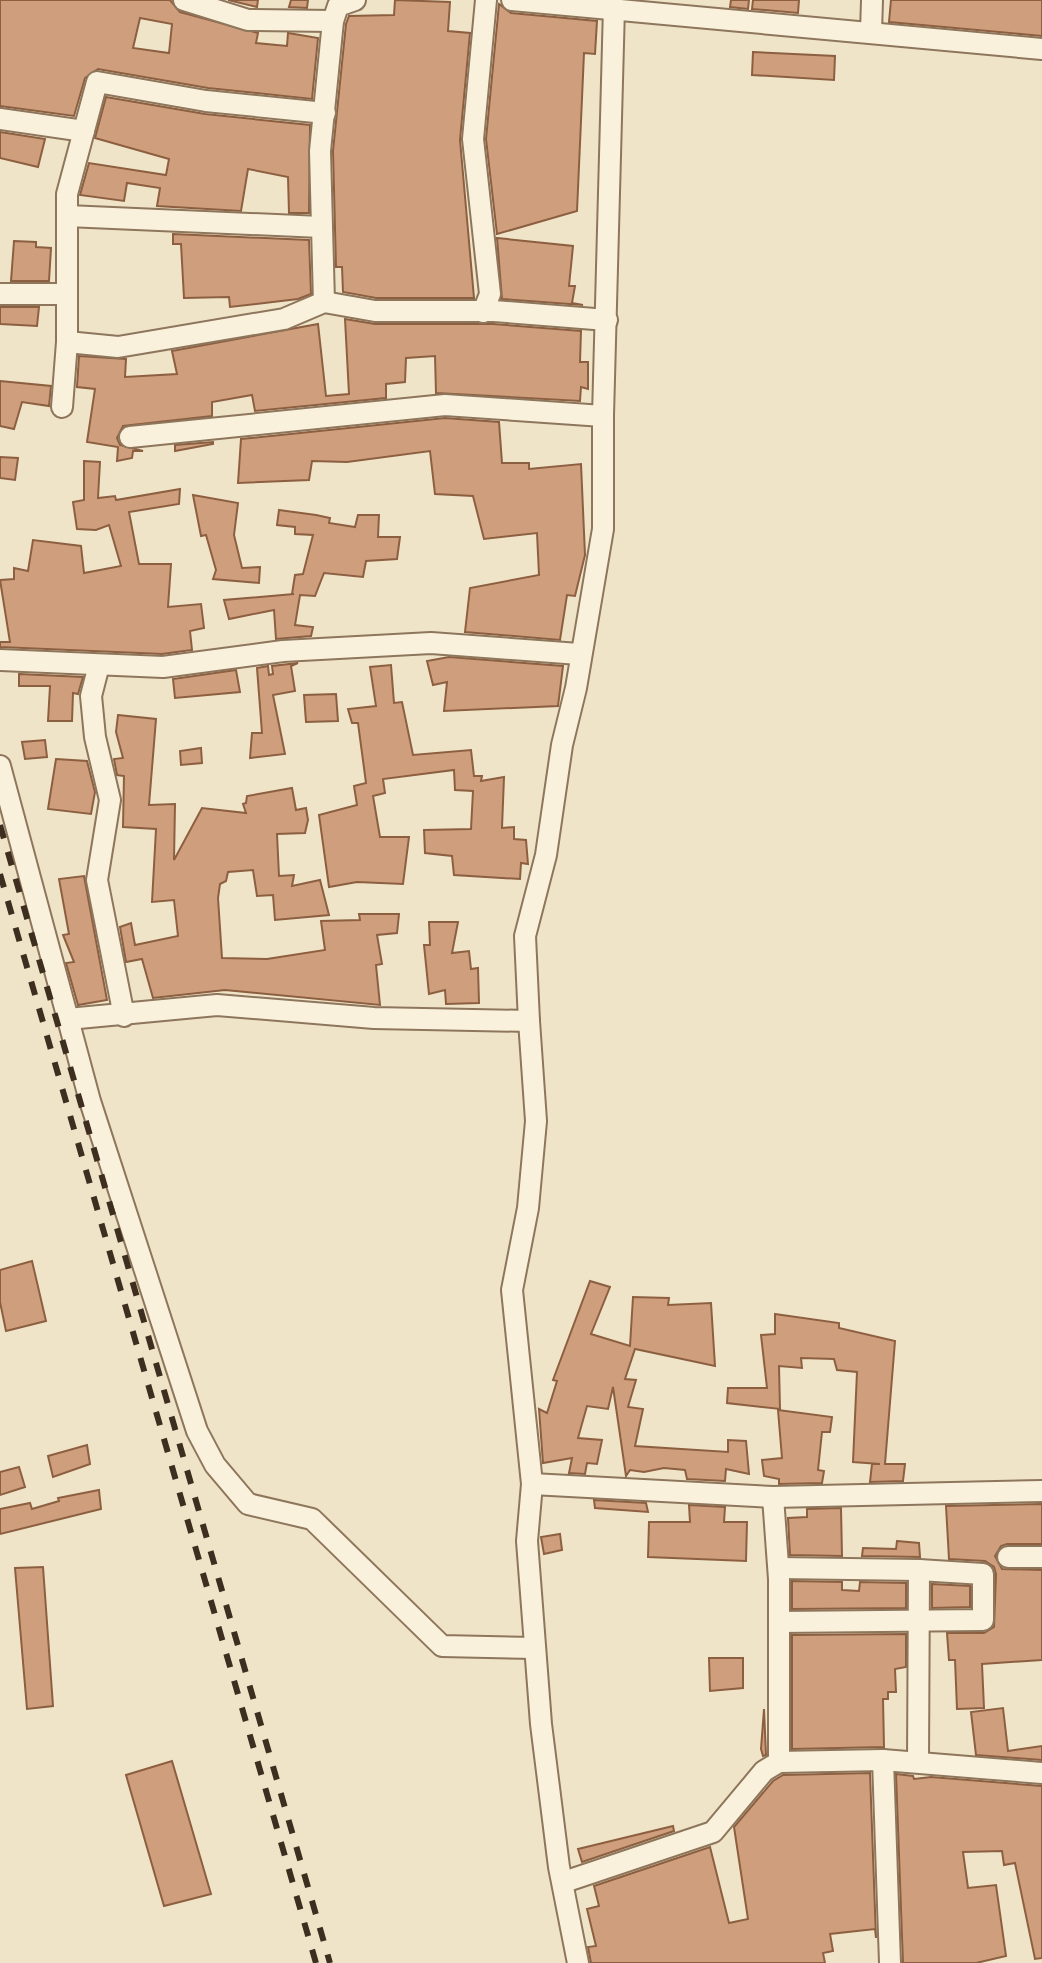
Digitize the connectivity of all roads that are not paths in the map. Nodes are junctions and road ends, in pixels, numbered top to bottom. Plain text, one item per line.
1 (184, 0) edge
2 (355, 0) edge
3 (486, 0) edge
4 (512, 0) edge
5 (872, 0) edge
6 (614, 7) junction
7 (333, 21) junction
8 (871, 32) junction
9 (1042, 49) edge
10 (325, 113) junction
11 (0, 119) edge
12 (84, 131) junction
13 (67, 216) junction
14 (321, 227) junction
15 (0, 294) edge
16 (67, 294) junction
17 (324, 302) junction
18 (483, 312) junction
19 (607, 320) junction
20 (67, 342) junction
21 (62, 407) dead end
22 (603, 416) junction
23 (130, 437) dead end
24 (579, 654) junction
25 (0, 660) edge
26 (99, 665) junction
27 (0, 766) edge
28 (124, 1016) junction
29 (68, 1019) junction
30 (529, 1021) junction
31 (532, 1484) junction
32 (1042, 1491) edge
33 (773, 1497) junction
34 (1008, 1557) dead end
35 (1042, 1557) edge
36 (779, 1568) junction
37 (919, 1570) junction
38 (919, 1619) junction
39 (779, 1622) junction
40 (535, 1648) junction
41 (883, 1760) junction
42 (779, 1762) junction
43 (918, 1762) junction
44 (1042, 1773) edge
45 (564, 1882) junction
46 (578, 1963) edge
47 (890, 1963) edge

1 - 7 street
2 - 7 street
3 - 18 street
4 - 6 street
5 - 8 street
6 - 8 street
6 - 19 street
7 - 10 street
8 - 9 street
10 - 12 street
10 - 14 street
11 - 12 street
12 - 13 street
13 - 14 street
13 - 16 street
14 - 17 street
15 - 16 street
16 - 20 street
17 - 18 street
17 - 20 street
18 - 19 street
19 - 22 street
20 - 21 street
22 - 23 street
22 - 24 street
24 - 26 street
24 - 30 street
25 - 26 street
26 - 28 street
27 - 29 street
28 - 29 street
28 - 30 street
29 - 40 street
30 - 31 street
31 - 33 street
31 - 40 street
32 - 33 street
33 - 36 street
34 - 35 street
36 - 37 street
36 - 39 street
37 - 38 street
37 - 38 street
38 - 39 street
38 - 43 street
39 - 42 street
40 - 45 street
41 - 42 street
41 - 43 street
41 - 47 street
42 - 45 street
43 - 44 street
45 - 46 street

